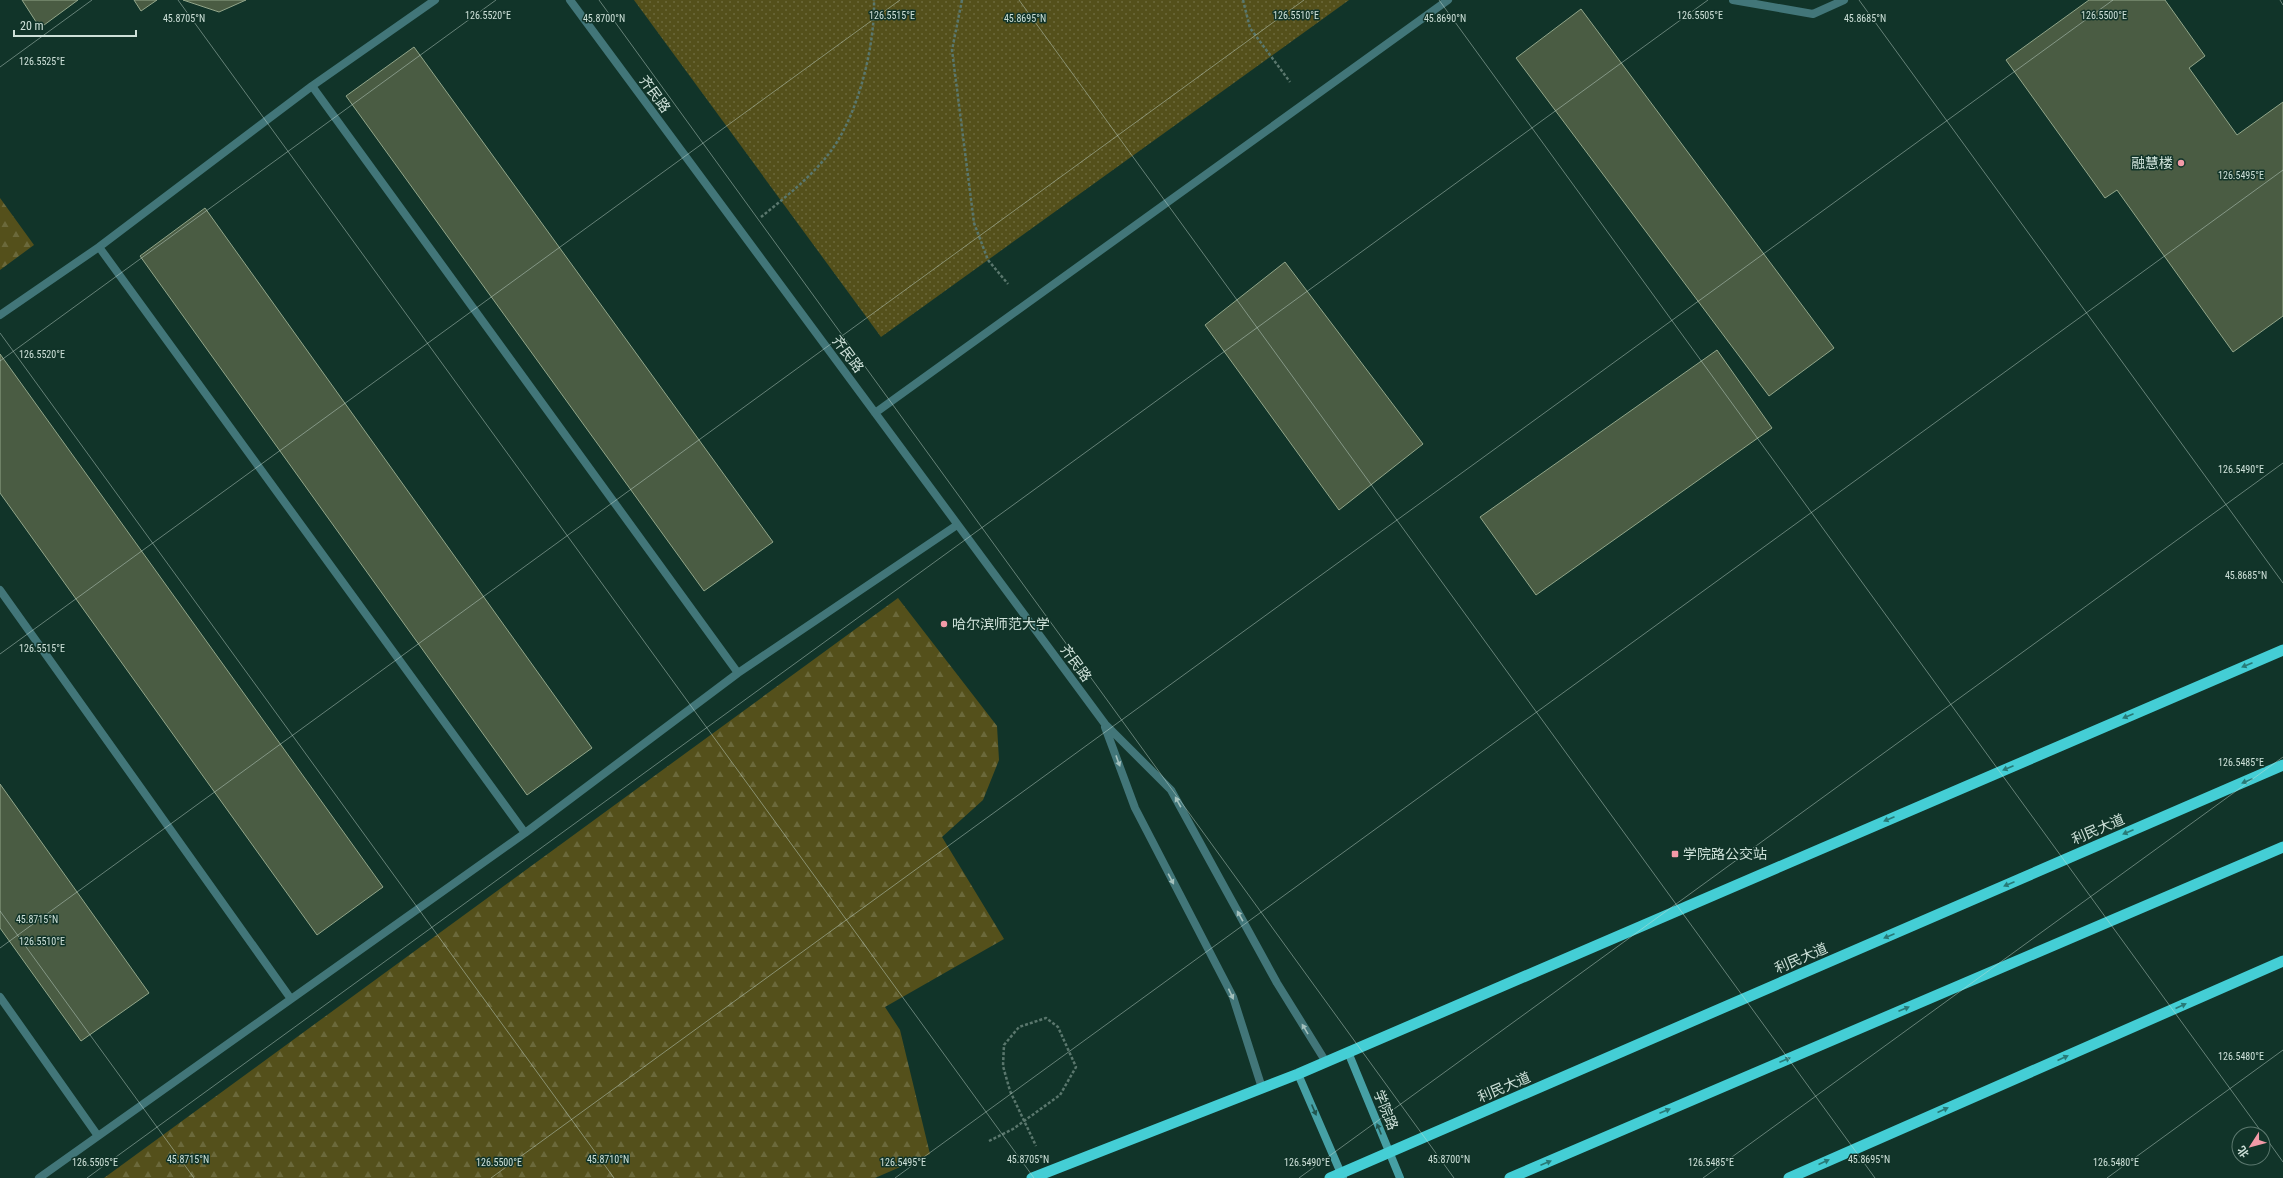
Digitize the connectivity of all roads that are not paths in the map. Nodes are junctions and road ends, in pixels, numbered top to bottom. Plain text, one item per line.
1 (436, 0) edge
2 (570, 0) edge
3 (1448, 0) edge
4 (1734, 0) edge
5 (1844, 0) edge
6 (312, 86) junction
7 (99, 247) junction
8 (0, 315) edge
9 (875, 413) junction
10 (957, 525) junction
11 (0, 590) edge
12 (2283, 650) edge
13 (738, 673) junction
14 (1104, 724) junction
15 (2283, 765) edge
16 (525, 833) junction
17 (2283, 847) edge
18 (2283, 961) edge
19 (0, 997) edge
20 (291, 999) junction
21 (1348, 1052) junction
22 (1326, 1062) junction
23 (1298, 1074) junction
24 (1262, 1088) junction
25 (98, 1136) junction
26 (1389, 1153) junction
27 (1342, 1176) edge
28 (39, 1178) edge
29 (1032, 1178) edge
30 (1330, 1178) edge
31 (1400, 1178) edge
32 (1510, 1178) edge
33 (1789, 1178) edge

1 - 6 lane
2 - 9 lane, 齐民路
3 - 9 lane
4 - 5 lane
6 - 7 lane
6 - 13 lane
7 - 8 lane
7 - 16 lane
9 - 10 lane, 齐民路
10 - 13 lane
10 - 14 lane, 齐民路
11 - 20 lane
12 -> 21 highway
13 - 16 lane
22 -> 14 lane
14 -> 24 lane
15 -> 26 highway, 利民大道
16 - 20 lane
32 -> 17 highway
33 -> 18 highway
19 - 25 lane
20 - 25 lane
21 - 22 highway
26 -> 21 main road, 学院路
22 - 23 highway
23 - 24 highway
23 -> 27 main road
24 - 29 highway
25 - 28 lane
26 - 27 highway, 利民大道
26 - 31 main road, 学院路
27 - 30 highway, 利民大道

